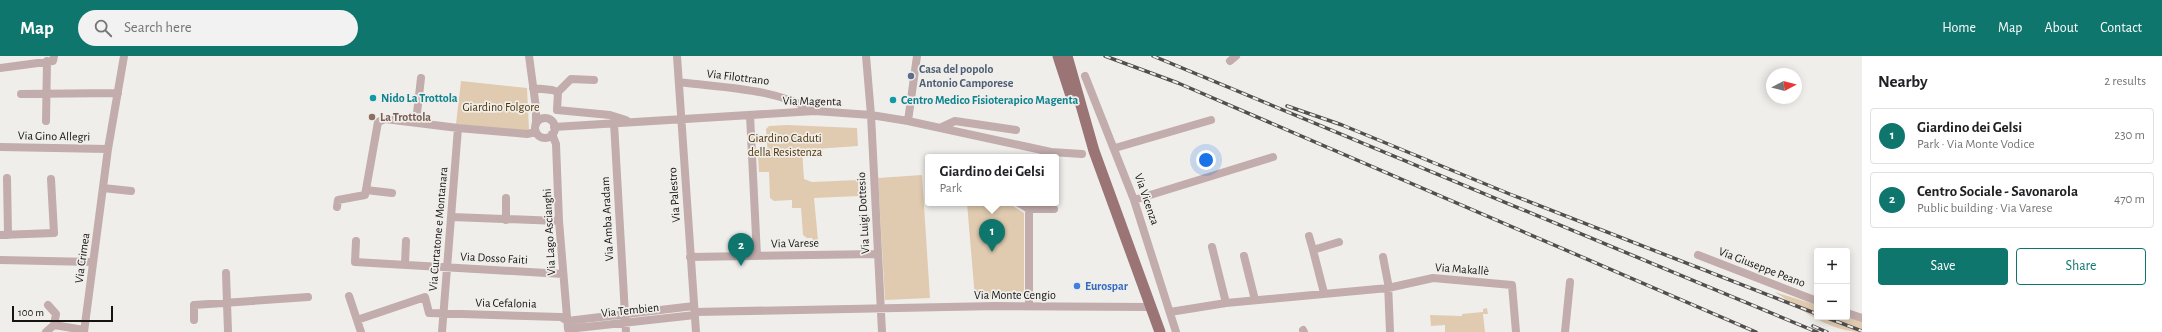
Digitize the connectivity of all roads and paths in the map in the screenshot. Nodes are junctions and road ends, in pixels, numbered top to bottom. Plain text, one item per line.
1 (124, 56) edge
2 (529, 56) edge
3 (677, 56) edge
4 (866, 56) edge
5 (917, 56) edge
6 (1063, 58) edge
7 (37, 59) edge
8 (50, 59) edge
9 (0, 68) edge
10 (1085, 76) dead end
11 (421, 78) dead end
12 (594, 80) dead end
13 (679, 82) junction
14 (533, 88) junction
15 (558, 92) junction
16 (118, 93) junction
17 (21, 94) dead end
18 (47, 94) junction
19 (536, 108) junction
20 (815, 111) junction
21 (750, 115) junction
22 (871, 115) junction
23 (545, 118) junction
24 (681, 119) junction
25 (1211, 120) dead end
26 (46, 121) dead end
27 (908, 121) junction
28 (416, 122) junction
29 (631, 122) junction
30 (614, 123) junction
31 (942, 127) junction
32 (458, 128) junction
33 (536, 128) junction
34 (1016, 130) dead end
35 (553, 131) junction
36 (0, 147) edge
37 (1115, 148) junction
38 (108, 149) junction
39 (1082, 154) dead end
40 (1273, 157) dead end
41 (6, 178) dead end
42 (51, 179) dead end
43 (103, 188) junction
44 (366, 190) junction
45 (131, 191) dead end
46 (392, 193) dead end
47 (506, 198) dead end
48 (1134, 200) junction
49 (1024, 206) edge
50 (337, 207) dead end
51 (1030, 209) junction
52 (1054, 209) dead end
53 (452, 217) junction
54 (506, 220) junction
55 (559, 221) junction
56 (4, 235) edge
57 (1309, 236) dead end
58 (356, 241) dead end
59 (406, 241) dead end
60 (1339, 242) dead end
61 (1212, 247) dead end
62 (1313, 250) junction
63 (877, 254) junction
64 (1698, 255) dead end
65 (757, 256) junction
66 (1244, 256) dead end
67 (690, 257) junction
68 (1383, 257) dead end
69 (0, 260) edge
70 (93, 262) junction
71 (405, 264) junction
72 (447, 268) junction
73 (226, 272) dead end
74 (563, 274) junction
75 (1570, 282) dead end
76 (1388, 288) junction
77 (1324, 293) junction
78 (349, 296) dead end
79 (308, 297) dead end
80 (1255, 300) junction
81 (1814, 300) edge
82 (227, 303) junction
83 (1226, 303) junction
84 (48, 305) dead end
85 (1029, 306) junction
86 (1150, 307) junction
87 (881, 309) junction
88 (695, 311) junction
89 (1170, 312) junction
90 (443, 314) junction
91 (1850, 314) edge
92 (625, 318) junction
93 (1862, 318) edge
94 (194, 320) dead end
95 (357, 320) junction
96 (54, 325) junction
97 (568, 325) junction
98 (84, 331) edge
99 (46, 332) edge
100 (228, 332) edge
101 (361, 332) edge
102 (442, 332) edge
103 (626, 332) edge
104 (696, 332) edge
105 (882, 332) edge
106 (1160, 332) edge
107 (1176, 332) edge
108 (1390, 332) edge
109 (1516, 332) edge
110 (1566, 332) edge

1 - 16 street, Via Crimea
2 - 14 street
3 - 13 street, Via Palestro
4 - 22 street, Via Luigi Dottesio
5 - 27 street
6 - 86 main road
7 - 8 street
7 - 9 street
8 - 18 street
10 - 37 street, Via Vicenza
11 - 28 street
12 - 15 street
13 - 20 street, Via Filottrano
13 - 24 street, Via Palestro
14 - 15 street
14 - 19 street
15 - 29 street
16 - 18 street
16 - 38 street, Via Crimea
17 - 18 street
18 - 26 street
19 - 23 street
19 - 33 street
20 - 21 street, Via Magenta
20 - 22 street, Via Magenta
21 - 24 street, Via Magenta
21 - 65 street
22 - 27 street, Via Magenta
22 - 63 street, Via Luigi Dottesio
23 - 33 street
23 - 35 street
24 - 29 street, Via Magenta
24 - 67 street, Via Palestro
25 - 37 street
27 - 31 street, Via Magenta
28 - 32 street
28 - 44 street
29 - 30 street, Via Magenta
30 - 35 street, Via Magenta
30 - 92 street, Via Amba Aradam
31 - 34 street, Via Magenta
31 - 39 street, Via Magenta
32 - 33 street
32 - 53 street, Via Curtatone e Montanara
33 - 35 street
35 - 55 street, Via Lago Ascianghi
36 - 38 street, Via Gino Allegri
37 - 48 street, Via Vicenza
38 - 43 street, Via Crimea
40 - 48 street
41 - 56 street
42 - 56 street
43 - 45 street
43 - 70 street, Via Crimea
44 - 46 street
44 - 50 street
47 - 54 street
48 - 89 street, Via Vicenza
49 - 51 street
51 - 52 street
51 - 85 street
53 - 54 street
53 - 72 street, Via Curtatone e Montanara
54 - 55 street
55 - 74 street, Via Lago Ascianghi
57 - 62 street
58 - 71 street, Via Dosso Faiti
59 - 71 street
60 - 62 street
61 - 83 street
62 - 77 street
63 - 65 street, Via Varese
63 - 87 street, Via Luigi Dottesio
64 - 81 street, Via Giuseppe Peano
65 - 67 street, Via Varese
66 - 80 street
67 - 88 street, Via Palestro
68 - 76 street
69 - 70 street
70 - 98 street, Via Crimea
71 - 72 street, Via Dosso Faiti
72 - 74 street, Via Dosso Faiti
72 - 90 street, Via Curtatone e Montanara
73 - 82 street
74 - 97 street, Via Lago Ascianghi
75 - 110 street
76 - 77 street, Via Makallè
76 - 108 street
76 - 109 street, Via Makallè
77 - 80 street, Via Makallè
78 - 95 street
79 - 82 street
80 - 83 street, Via Makallè
82 - 94 street
82 - 100 street
83 - 89 street, Via Makallè
84 - 96 street
85 - 86 street, Via Monte Cengio
85 - 87 street, Via Monte Cengio
86 - 106 main road
87 - 88 street, Via Monte Cengio
87 - 105 street
88 - 92 street, Via Tembien
88 - 104 street, Via Palestro
89 - 107 street, Via Vicenza
90 - 95 street
90 - 97 street, Via Cefalonia
90 - 102 street, Via Curtatone e Montanara
91 - 93 street
92 - 97 street, Via Tembien
92 - 103 street, Via Amba Aradam
95 - 101 street
96 - 98 street
96 - 99 street

